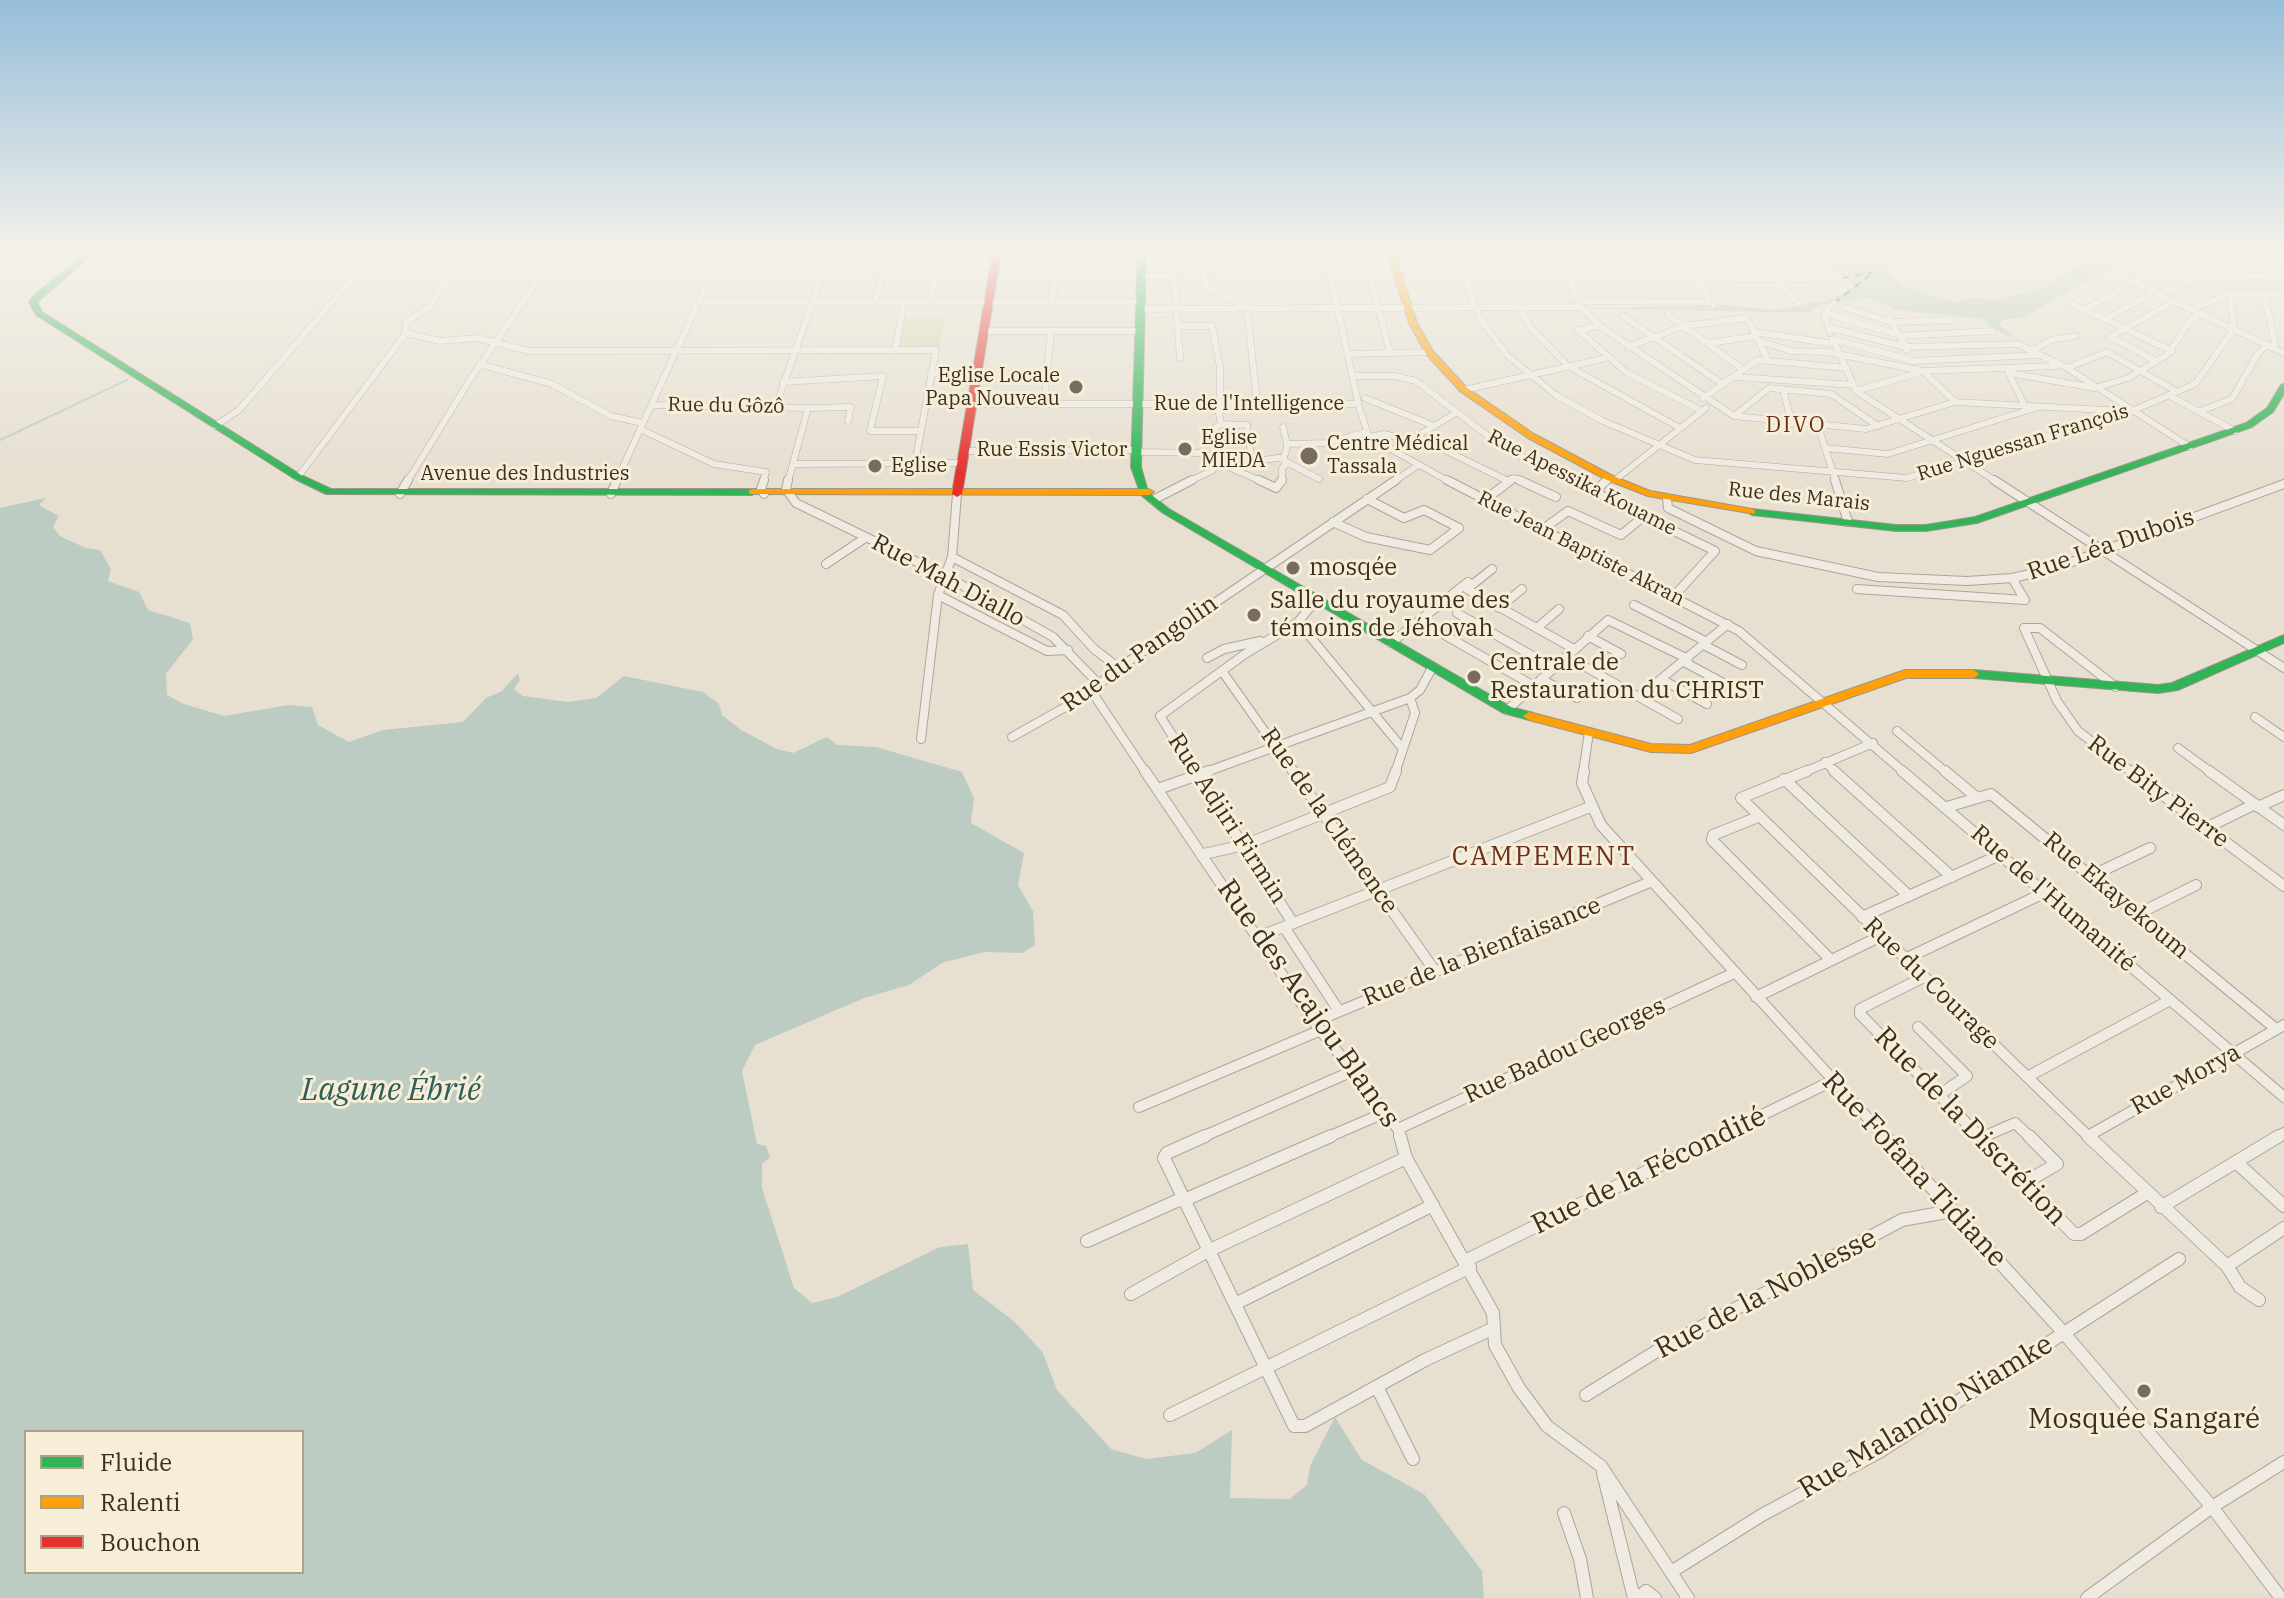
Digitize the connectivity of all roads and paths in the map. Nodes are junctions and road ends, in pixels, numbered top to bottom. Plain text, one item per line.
1 (62, 326) edge
2 (312, 326) edge
3 (406, 326) edge
4 (510, 326) edge
5 (687, 326) edge
6 (803, 326) edge
7 (900, 326) edge
8 (984, 326) edge
9 (1141, 326) edge
10 (1179, 326) joint
11 (1249, 326) edge
12 (1341, 326) edge
13 (1382, 326) edge
14 (1417, 326) edge
15 (1484, 326) edge
16 (1530, 326) edge
17 (1600, 326) joint
18 (1637, 326) edge
19 (1684, 326) junction
20 (1687, 326) edge
21 (1751, 326) edge
22 (1867, 326) edge
23 (1893, 326) edge
24 (2120, 326) edge
25 (2133, 326) edge
26 (2187, 326) edge
27 (2227, 326) edge
28 (2234, 326) edge
29 (2271, 326) edge
30 (1828, 327) joint
31 (2127, 329) junction
32 (2234, 329) junction
33 (983, 331) junction
34 (1051, 331) junction
35 (1141, 331) junction
36 (1993, 331) dead end
37 (406, 333) junction
38 (1899, 335) junction
39 (1757, 336) junction
40 (2076, 336) dead end
41 (1654, 337) junction
42 (499, 342) junction
43 (1834, 342) junction
44 (1708, 343) junction
45 (2269, 346) junction
46 (1628, 347) junction
47 (1905, 347) junction
48 (675, 351) junction
49 (793, 351) junction
50 (895, 351) junction
51 (2172, 351) junction
52 (1390, 352) junction
53 (1429, 352) junction
54 (2284, 353) edge
55 (1348, 354) junction
56 (1841, 355) junction
57 (2038, 355) junction
58 (1180, 358) dead end
59 (1606, 358) junction
60 (1768, 360) junction
61 (1913, 361) junction
62 (2156, 361) junction
63 (482, 365) junction
64 (1568, 366) junction
65 (2057, 366) junction
66 (1847, 368) junction
67 (2067, 368) junction
68 (1744, 370) junction
69 (1923, 371) junction
70 (2008, 371) junction
71 (2141, 372) junction
72 (931, 373) junction
73 (977, 373) junction
74 (1527, 374) junction
75 (1353, 376) junction
76 (1736, 377) junction
77 (783, 382) junction
78 (1721, 383) junction
79 (2284, 387) edge
80 (1855, 388) junction
81 (2095, 388) junction
82 (1783, 389) junction
83 (1464, 390) junction
84 (2176, 391) junction
85 (2168, 395) junction
86 (1703, 398) junction
87 (1362, 401) junction
88 (1955, 402) junction
89 (1044, 403) junction
90 (1218, 403) junction
91 (1257, 403) junction
92 (971, 404) junction
93 (1140, 404) junction
94 (1712, 404) junction
95 (2024, 404) junction
96 (652, 405) junction
97 (2044, 405) junction
98 (776, 406) junction
99 (808, 408) junction
100 (1702, 411) junction
101 (2200, 411) junction
102 (2130, 412) junction
103 (1456, 413) junction
104 (1734, 416) junction
105 (1900, 419) junction
106 (848, 421) dead end
107 (1221, 424) junction
108 (1792, 424) junction
109 (215, 426) junction
110 (641, 426) junction
111 (1434, 426) junction
112 (1818, 426) junction
113 (1878, 426) junction
114 (1283, 427) dead end
115 (1680, 428) junction
116 (921, 431) junction
117 (2235, 431) junction
118 (1368, 434) junction
119 (1418, 437) junction
120 (1934, 441) junction
121 (1217, 444) dead end
122 (1287, 444) junction
123 (1656, 446) junction
124 (2190, 447) junction
125 (1825, 448) junction
126 (1139, 452) junction
127 (963, 457) junction
128 (1962, 460) junction
129 (1252, 461) junction
130 (1284, 461) junction
131 (915, 463) junction
132 (795, 464) junction
133 (1224, 465) junction
134 (1417, 466) junction
135 (1214, 467) junction
136 (1832, 473) junction
137 (298, 477) junction
138 (1319, 479) dead end
139 (1613, 479) junction
140 (1508, 481) junction
141 (2284, 484) edge
142 (787, 493) junction
143 (1593, 493) junction
144 (400, 494) junction
145 (611, 494) junction
146 (764, 494) junction
147 (957, 494) junction
148 (1153, 496) junction
149 (1556, 497) dead end
150 (1667, 498) junction
151 (1367, 499) junction
152 (1485, 500) junction
153 (2029, 504) junction
154 (1643, 517) junction
155 (1333, 522) junction
156 (1848, 522) junction
157 (1543, 529) junction
158 (865, 538) junction
159 (2103, 551) junction
160 (952, 557) junction
161 (826, 564) dead end
162 (1265, 568) junction
163 (946, 576) junction
164 (2012, 578) junction
165 (1522, 589) dead end
166 (1857, 589) dead end
167 (938, 595) junction
168 (1674, 596) junction
169 (1317, 599) junction
170 (1634, 605) dead end
171 (1499, 608) junction
172 (1559, 609) dead end
173 (1457, 613) dead end
174 (1298, 622) junction
175 (1728, 624) junction
176 (1537, 628) junction
177 (1434, 629) dead end
178 (1588, 636) junction
179 (1271, 639) junction
180 (2284, 639) edge
181 (1391, 643) junction
182 (1705, 643) junction
183 (1574, 649) junction
184 (1068, 650) junction
185 (2257, 651) junction
186 (1621, 654) dead end
187 (1566, 656) junction
188 (1207, 658) dead end
189 (1686, 660) junction
190 (1742, 665) dead end
191 (1119, 668) junction
192 (1432, 668) junction
193 (1554, 668) junction
194 (2284, 668) edge
195 (1222, 671) junction
196 (1661, 679) junction
197 (2049, 682) junction
198 (1537, 683) junction
199 (1095, 688) junction
200 (2119, 689) junction
201 (1742, 693) dead end
202 (1639, 697) junction
203 (1410, 698) junction
204 (1577, 698) dead end
205 (1823, 700) junction
206 (1707, 704) dead end
207 (1507, 710) junction
208 (1373, 712) junction
209 (2255, 717) dead end
210 (1678, 719) dead end
211 (1897, 731) dead end
212 (1589, 732) junction
213 (1012, 737) dead end
214 (2284, 737) edge
215 (921, 739) dead end
216 (1873, 743) junction
217 (1274, 747) junction
218 (2178, 748) dead end
219 (1403, 749) junction
220 (1825, 762) junction
221 (1199, 776) junction
222 (1784, 779) junction
223 (1158, 789) junction
224 (2284, 795) edge
225 (1975, 796) junction
226 (2257, 805) junction
227 (1590, 807) junction
228 (1947, 807) junction
229 (1321, 814) junction
230 (1758, 817) junction
231 (2284, 825) edge
232 (2206, 828) junction
233 (1244, 845) junction
234 (2150, 848) dead end
235 (1204, 854) junction
236 (2002, 854) junction
237 (2091, 876) junction
238 (1952, 877) junction
239 (1650, 882) junction
240 (2196, 885) dead end
241 (2284, 886) edge
242 (1377, 890) junction
243 (2046, 892) junction
244 (1909, 896) junction
245 (2138, 914) junction
246 (1862, 917) junction
247 (1289, 925) junction
248 (1881, 936) junction
249 (1258, 937) junction
250 (1905, 959) junction
251 (1831, 960) junction
252 (1435, 971) junction
253 (1734, 973) junction
254 (1924, 977) junction
255 (1756, 997) junction
256 (2170, 1000) junction
257 (1339, 1011) junction
258 (1318, 1026) junction
259 (1918, 1027) dead end
260 (2280, 1027) edge
261 (2233, 1054) junction
262 (1355, 1070) junction
263 (2027, 1077) junction
264 (1832, 1081) junction
265 (1939, 1095) junction
266 (2284, 1097) edge
267 (1139, 1107) dead end
268 (1384, 1113) junction
269 (1398, 1129) junction
270 (2284, 1133) edge
271 (2088, 1136) junction
272 (1981, 1138) junction
273 (1406, 1158) junction
274 (2236, 1162) junction
275 (2024, 1183) junction
276 (2147, 1193) junction
277 (1182, 1200) junction
278 (1433, 1205) junction
279 (2284, 1206) edge
280 (2161, 1207) junction
281 (1952, 1211) junction
282 (2284, 1228) edge
283 (1087, 1241) dead end
284 (1208, 1251) junction
285 (2179, 1259) dead end
286 (1468, 1264) junction
287 (2227, 1266) junction
288 (1131, 1294) dead end
289 (2259, 1300) dead end
290 (1235, 1304) junction
291 (1492, 1329) junction
292 (2063, 1332) junction
293 (1266, 1365) junction
294 (1377, 1387) junction
295 (1586, 1395) dead end
296 (1170, 1415) dead end
297 (1413, 1459) dead end
298 (2284, 1462) edge
299 (1601, 1466) junction
300 (2212, 1507) junction
301 (1564, 1513) dead end
302 (1671, 1572) junction
303 (1587, 1598) edge
304 (1636, 1598) edge
305 (1655, 1598) edge
306 (1688, 1598) edge
307 (2087, 1598) edge
308 (2281, 1598) edge

1 - 109 street, Avenue des Industries
2 - 109 street
3 - 37 street
4 - 42 street
5 - 48 street
6 - 49 street
7 - 50 street
8 - 33 street
9 - 35 street
10 - 58 street
10 - 90 street
11 - 91 street
12 - 55 street
13 - 52 street
14 - 53 street, Rue des Marais
15 - 74 street, Rue Nguessan François
16 - 64 street
17 - 46 street
17 - 59 street
18 - 41 street
19 - 20 street
19 - 41 street
19 - 44 street
21 - 39 street
22 - 38 street
23 - 38 street
24 - 31 street
25 - 31 street
26 - 51 street
27 - 32 street
28 - 32 street
29 - 45 street
30 - 43 street
30 - 47 street
31 - 51 street
31 - 62 street
32 - 45 street
32 - 84 street, Rue Nguessan François
33 - 34 street
33 - 73 street
34 - 35 street
34 - 89 street
35 - 93 street
36 - 38 street
37 - 42 street
37 - 137 street
38 - 47 street
39 - 43 street
39 - 44 street
39 - 56 street
39 - 60 street
40 - 57 street
41 - 46 street
41 - 78 street
42 - 48 street
42 - 63 street
43 - 56 street
43 - 61 street
44 - 68 street
45 - 54 street
45 - 101 street
46 - 86 street
47 - 57 street
47 - 61 street
48 - 49 street
48 - 96 street
49 - 50 street
49 - 77 street
50 - 72 street
51 - 62 street
52 - 53 street
52 - 55 street
53 - 83 street, Rue des Marais
55 - 75 street
56 - 66 street
56 - 69 street
57 - 61 street
57 - 65 street
59 - 64 street
59 - 100 street
60 - 66 street
60 - 68 street
61 - 69 street
62 - 71 street
63 - 110 street
63 - 144 street
64 - 74 street
64 - 115 street
65 - 67 street
65 - 70 street
66 - 80 street
67 - 71 street
67 - 81 street
68 - 76 street
69 - 70 street
69 - 80 street
69 - 88 street
70 - 81 street
70 - 95 street
71 - 81 street
71 - 84 street
72 - 73 street
72 - 116 street
73 - 92 street
74 - 83 street
74 - 123 street, Rue Nguessan François
75 - 87 street
75 - 103 street, Rue Apessika Kouame
76 - 78 street
76 - 80 street
77 - 98 street
77 - 116 street
78 - 86 street
79 - 117 street, Rue des Marais
80 - 105 street
81 - 102 street
82 - 104 street
82 - 108 street
82 - 113 street
83 - 139 street, Rue des Marais
84 - 85 street, Rue Nguessan François
85 - 101 street
85 - 102 street, Rue Nguessan François
86 - 94 street
87 - 91 street, Rue de l'Intelligence
87 - 111 street
87 - 118 street
88 - 95 street
88 - 105 street
89 - 92 street, Rue de l'Intelligence
89 - 93 street, Rue de l'Intelligence
90 - 91 street, Rue de l'Intelligence
90 - 93 street, Rue de l'Intelligence
90 - 107 street
92 - 127 street
93 - 126 street
94 - 100 street
94 - 104 street
95 - 97 street
96 - 98 street, Rue du Gôzô
96 - 110 street
97 - 102 street
97 - 120 street
98 - 99 street, Rue du Gôzô
99 - 106 street
99 - 132 street, Rue du Gôzô
100 - 115 street
101 - 117 street
102 - 124 street
102 - 128 street, Rue Nguessan François
103 - 111 street
103 - 143 street, Rue Apessika Kouame
104 - 108 street
105 - 113 street
105 - 120 street
107 - 121 street
107 - 129 street
108 - 112 street
109 - 137 street, Avenue des Industries
110 - 145 street
110 - 146 street
111 - 119 street
112 - 113 street
112 - 125 street
114 - 122 street
115 - 123 street
116 - 131 street
117 - 124 street, Rue des Marais
118 - 119 street
118 - 122 street
118 - 134 street, Rue Jean Baptiste Akran
119 - 140 street
120 - 125 street
120 - 128 street
122 - 130 street
123 - 136 street, Rue Nguessan François
123 - 139 street
124 - 153 street, Rue des Marais
125 - 136 street
126 - 127 street, Rue Essis Victor
126 - 135 street, Rue Essis Victor
126 - 148 street
127 - 131 street, Rue Essis Victor
127 - 147 street
128 - 136 street, Rue Nguessan François
128 - 153 street
129 - 130 street
129 - 133 street
130 - 133 street
130 - 138 street
131 - 132 street, Rue Essis Victor
132 - 142 street, Rue du Gôzô
133 - 135 street
134 - 151 street, Rue du Pangolin
134 - 152 street, Rue Jean Baptiste Akran
135 - 148 street
136 - 156 street
137 - 144 street, Avenue des Industries
139 - 143 street
139 - 150 street, Rue des Marais
140 - 149 street
140 - 152 street
141 - 159 street, Rue Léa Dubois
142 - 146 street, Avenue des Industries
142 - 147 street, Avenue des Industries
142 - 158 street, Rue Mah Diallo
143 - 154 street, Rue Apessika Kouame
144 - 145 street, Avenue des Industries
145 - 146 street, Avenue des Industries
147 - 148 street, Avenue des Industries
147 - 160 street
148 - 162 street
150 - 156 street, Rue des Marais
150 - 164 street, Rue Léa Dubois
151 - 155 street, Rue du Pangolin
151 - 155 street
152 - 157 street, Rue Jean Baptiste Akran
153 - 156 street, Rue des Marais
153 - 159 street
154 - 157 street
154 - 168 street, Rue Apessika Kouame
155 - 162 street, Rue du Pangolin
157 - 168 street, Rue Jean Baptiste Akran
158 - 161 street
158 - 163 street, Rue Mah Diallo
159 - 164 street, Rue Léa Dubois
159 - 185 street
160 - 163 street
160 - 191 street
162 - 169 street
162 - 191 street, Rue du Pangolin
163 - 167 street
163 - 184 street, Rue Mah Diallo
164 - 166 street
165 - 171 street
167 - 184 street
167 - 215 street
168 - 175 street, Rue Jean Baptiste Akran
169 - 174 street
169 - 181 street
170 - 182 street
171 - 176 street
171 - 181 street
172 - 176 street
173 - 193 street
174 - 179 street
174 - 208 street
175 - 182 street
175 - 205 street, Rue Jean Baptiste Akran
176 - 183 street
177 - 198 street
178 - 183 street
178 - 186 street
178 - 189 street
179 - 188 street
179 - 195 street
180 - 185 street
181 - 192 street
182 - 189 street
182 - 190 street
183 - 187 street
184 - 199 street, Rue Mah Diallo
185 - 194 street
185 - 200 street
187 - 193 street
187 - 202 street
189 - 196 street
189 - 201 street
191 - 199 street, Rue du Pangolin
192 - 203 street
192 - 207 street
193 - 198 street
195 - 217 street, Rue de la Clémence
195 - 221 street, Rue Adjiri Firmin
196 - 202 street
196 - 206 street
197 - 200 street
197 - 200 street, Rue Bity Pierre
197 - 205 street
197 - 232 street, Rue Bity Pierre
198 - 204 street
198 - 207 street
199 - 213 street, Rue du Pangolin
199 - 223 street, Rue des Acajou Blancs
202 - 210 street
203 - 208 street
203 - 219 street
205 - 212 street
205 - 216 street, Rue de l'Humanité
207 - 212 street
208 - 217 street
208 - 219 street
209 - 214 street
211 - 225 street, Rue Ekayekoum
212 - 227 street, Rue Fofana Tidiane
216 - 220 street
216 - 228 street, Rue de l'Humanité
217 - 221 street
217 - 229 street, Rue de la Clémence
218 - 226 street
219 - 229 street
220 - 222 street
220 - 238 street
221 - 223 street
221 - 233 street, Rue Adjiri Firmin
222 - 230 street
222 - 244 street
223 - 235 street, Rue des Acajou Blancs
224 - 226 street
225 - 228 street
225 - 237 street, Rue Ekayekoum
226 - 231 street
226 - 232 street
227 - 239 street, Rue Fofana Tidiane
227 - 242 street
228 - 236 street, Rue de l'Humanité
229 - 233 street
229 - 242 street, Rue de la Clémence
230 - 246 street, Rue du Courage
230 - 251 street
232 - 241 street, Rue Bity Pierre
233 - 235 street
233 - 247 street, Rue Adjiri Firmin
234 - 237 street
235 - 249 street, Rue des Acajou Blancs
236 - 238 street
236 - 243 street, Rue de l'Humanité
237 - 245 street, Rue Ekayekoum
238 - 244 street
239 - 252 street, Rue de la Bienfaisance
239 - 253 street, Rue Fofana Tidiane
240 - 245 street
242 - 247 street
242 - 252 street, Rue de la Clémence
243 - 250 street
243 - 256 street, Rue de l'Humanité
244 - 246 street
245 - 260 street, Rue Ekayekoum
246 - 248 street, Rue du Courage
247 - 249 street
247 - 257 street, Rue Adjiri Firmin
248 - 250 street, Rue du Courage
248 - 251 street
249 - 258 street, Rue des Acajou Blancs
250 - 254 street, Rue du Courage
251 - 255 street
252 - 257 street, Rue de la Bienfaisance
253 - 255 street, Rue Fofana Tidiane
253 - 269 street, Rue Badou Georges
254 - 263 street, Rue du Courage
254 - 265 street, Rue de la Discrétion
255 - 264 street, Rue Fofana Tidiane
256 - 261 street, Rue de l'Humanité
256 - 263 street
257 - 258 street, Rue de la Bienfaisance
258 - 262 street, Rue des Acajou Blancs
258 - 267 street, Rue de la Bienfaisance
259 - 265 street
260 - 261 street, Rue Morya
261 - 266 street, Rue de l'Humanité
261 - 271 street, Rue Morya
262 - 268 street, Rue des Acajou Blancs
262 - 277 street
263 - 271 street, Rue du Courage
264 - 281 street, Rue Fofana Tidiane
264 - 286 street, Rue de la Fécondité
265 - 272 street, Rue de la Discrétion
268 - 269 street, Rue des Acajou Blancs
268 - 277 street
269 - 273 street, Rue des Acajou Blancs
270 - 274 street
271 - 276 street, Rue du Courage
272 - 275 street, Rue de la Discrétion
272 - 275 street
273 - 278 street, Rue des Acajou Blancs
273 - 284 street
274 - 279 street
274 - 280 street
275 - 276 street, Rue de la Discrétion
276 - 280 street, Rue du Courage
277 - 283 street
277 - 284 street
278 - 286 street, Rue des Acajou Blancs
278 - 290 street
280 - 287 street, Rue du Courage
281 - 292 street, Rue Fofana Tidiane
281 - 295 street, Rue de la Noblesse
282 - 287 street
284 - 288 street
284 - 290 street
285 - 292 street, Rue Malandjo Niamke
286 - 291 street, Rue des Acajou Blancs
286 - 293 street, Rue de la Fécondité
287 - 289 street, Rue du Courage
290 - 293 street
291 - 294 street
291 - 299 street, Rue des Acajou Blancs
292 - 300 street, Rue Fofana Tidiane
292 - 302 street, Rue Malandjo Niamke
293 - 294 street
293 - 296 street, Rue de la Fécondité
294 - 297 street
298 - 300 street
299 - 302 street, Rue des Acajou Blancs
299 - 304 street
300 - 307 street
300 - 308 street, Rue Fofana Tidiane
301 - 303 street
302 - 306 street, Rue des Acajou Blancs
304 - 305 street

